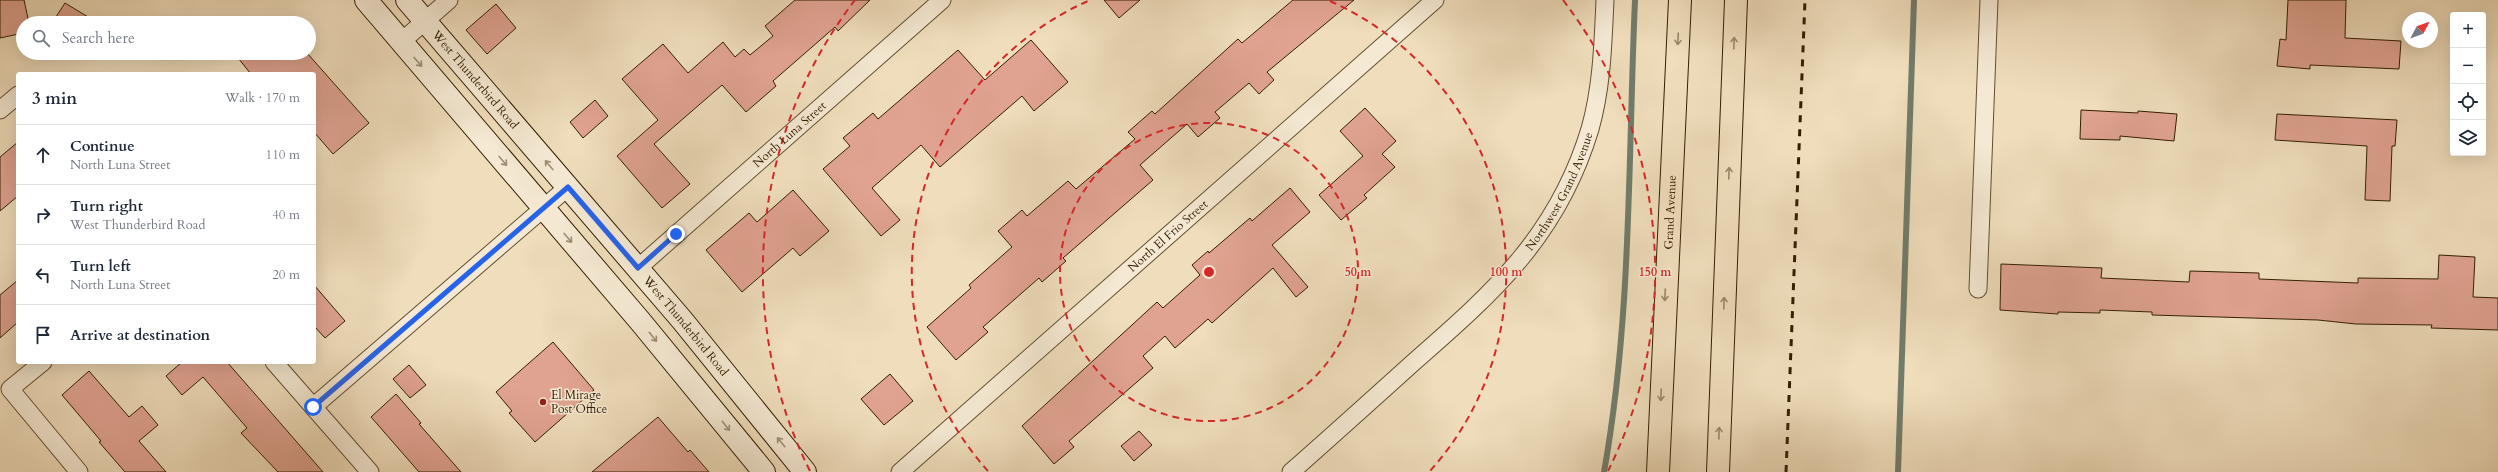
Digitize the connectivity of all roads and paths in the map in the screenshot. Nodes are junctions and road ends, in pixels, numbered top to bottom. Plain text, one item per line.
1 (366, 0) edge
2 (407, 0) edge
3 (449, 0) edge
4 (942, 0) edge
5 (1435, 0) edge
6 (1605, 0) edge
7 (1680, 0) edge
8 (1736, 0) edge
9 (1989, 0) edge
10 (425, 20) junction
11 (401, 42) junction
12 (16, 97) edge
13 (0, 110) edge
14 (568, 187) junction
15 (543, 208) junction
16 (638, 268) junction
17 (1978, 289) dead end
18 (41, 364) edge
19 (276, 364) edge
20 (313, 407) junction
21 (79, 472) edge
22 (370, 472) edge
23 (764, 472) edge
24 (805, 472) edge
25 (900, 472) edge
26 (1291, 472) edge
27 (1658, 472) edge
28 (1718, 472) edge

1 - 11 main road
2 - 10 main road, West Thunderbird Road
3 - 10 street
4 - 16 street, North Luna Street
5 - 25 street, North El Frio Street
6 - 26 street, Northwest Grand Avenue
7 -> 27 highway, Grand Avenue
28 -> 8 highway
9 - 17 street
10 - 11 street
14 -> 10 main road, West Thunderbird Road
11 -> 15 main road
12 - 13 street
14 - 15 street
14 - 16 main road, West Thunderbird Road
15 - 20 street
15 -> 23 main road
24 -> 16 main road, West Thunderbird Road
18 - 21 street
19 - 20 street
20 - 22 street

